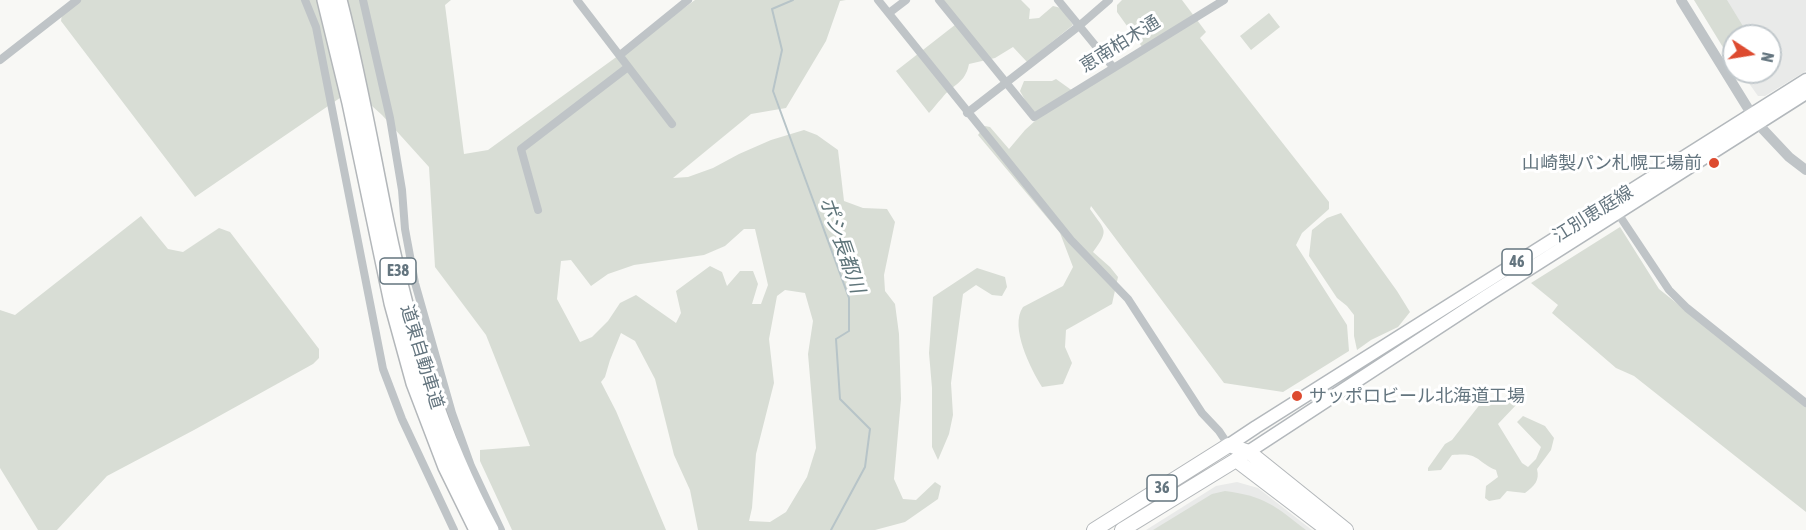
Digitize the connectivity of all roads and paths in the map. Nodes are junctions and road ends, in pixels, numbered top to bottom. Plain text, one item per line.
1 (77, 0) edge
2 (305, 0) edge
3 (325, 0) edge
4 (339, 0) edge
5 (363, 0) edge
6 (577, 0) edge
7 (688, 0) edge
8 (878, 0) edge
9 (906, 0) edge
10 (939, 0) edge
11 (1058, 0) edge
12 (1109, 0) edge
13 (1224, 0) edge
14 (1681, 0) edge
15 (889, 14) junction
16 (1079, 26) junction
17 (620, 55) junction
18 (0, 60) edge
19 (628, 67) junction
20 (1113, 67) junction
21 (1806, 80) edge
22 (1006, 82) junction
23 (1806, 93) edge
24 (967, 112) junction
25 (1755, 119) junction
26 (672, 124) dead end
27 (1806, 170) edge
28 (1614, 207) junction
29 (538, 210) dead end
30 (1806, 403) edge
31 (1229, 445) junction
32 (1249, 452) junction
33 (1236, 460) junction
34 (454, 530) edge
35 (477, 530) edge
36 (491, 530) edge
37 (501, 530) edge
38 (1094, 530) edge
39 (1122, 530) edge
40 (1328, 530) edge
41 (1346, 530) edge

1 - 18 street
2 - 34 street
3 - 35 highway, 道東自動車道 / E38
4 - 36 highway, 道東自動車道 / E38
5 - 37 street
6 - 17 street
7 - 17 street
8 - 15 street
9 - 15 street
10 - 22 street
11 - 16 street
12 - 16 street
13 - 20 street, 恵南柏木通
14 - 25 street
15 - 24 street
16 - 20 street
16 - 22 street
17 - 19 street
19 - 26 street
19 - 29 street
20 - 22 street, 恵南柏木通
21 - 25 main road, 江別恵庭線 / 46
22 - 24 street
23 - 25 main road, 江別恵庭線 / 46
24 - 31 street
25 - 27 street
25 - 28 main road, 江別恵庭線 / 46
28 - 30 street
28 - 31 main road, 江別恵庭線 / 46
28 - 32 main road, 江別恵庭線 / 46
31 - 32 highway
31 - 33 street
31 - 38 highway, 36
32 - 33 main road, 江別恵庭線 / 46
32 - 41 highway
33 - 39 highway, 36
33 - 40 highway

